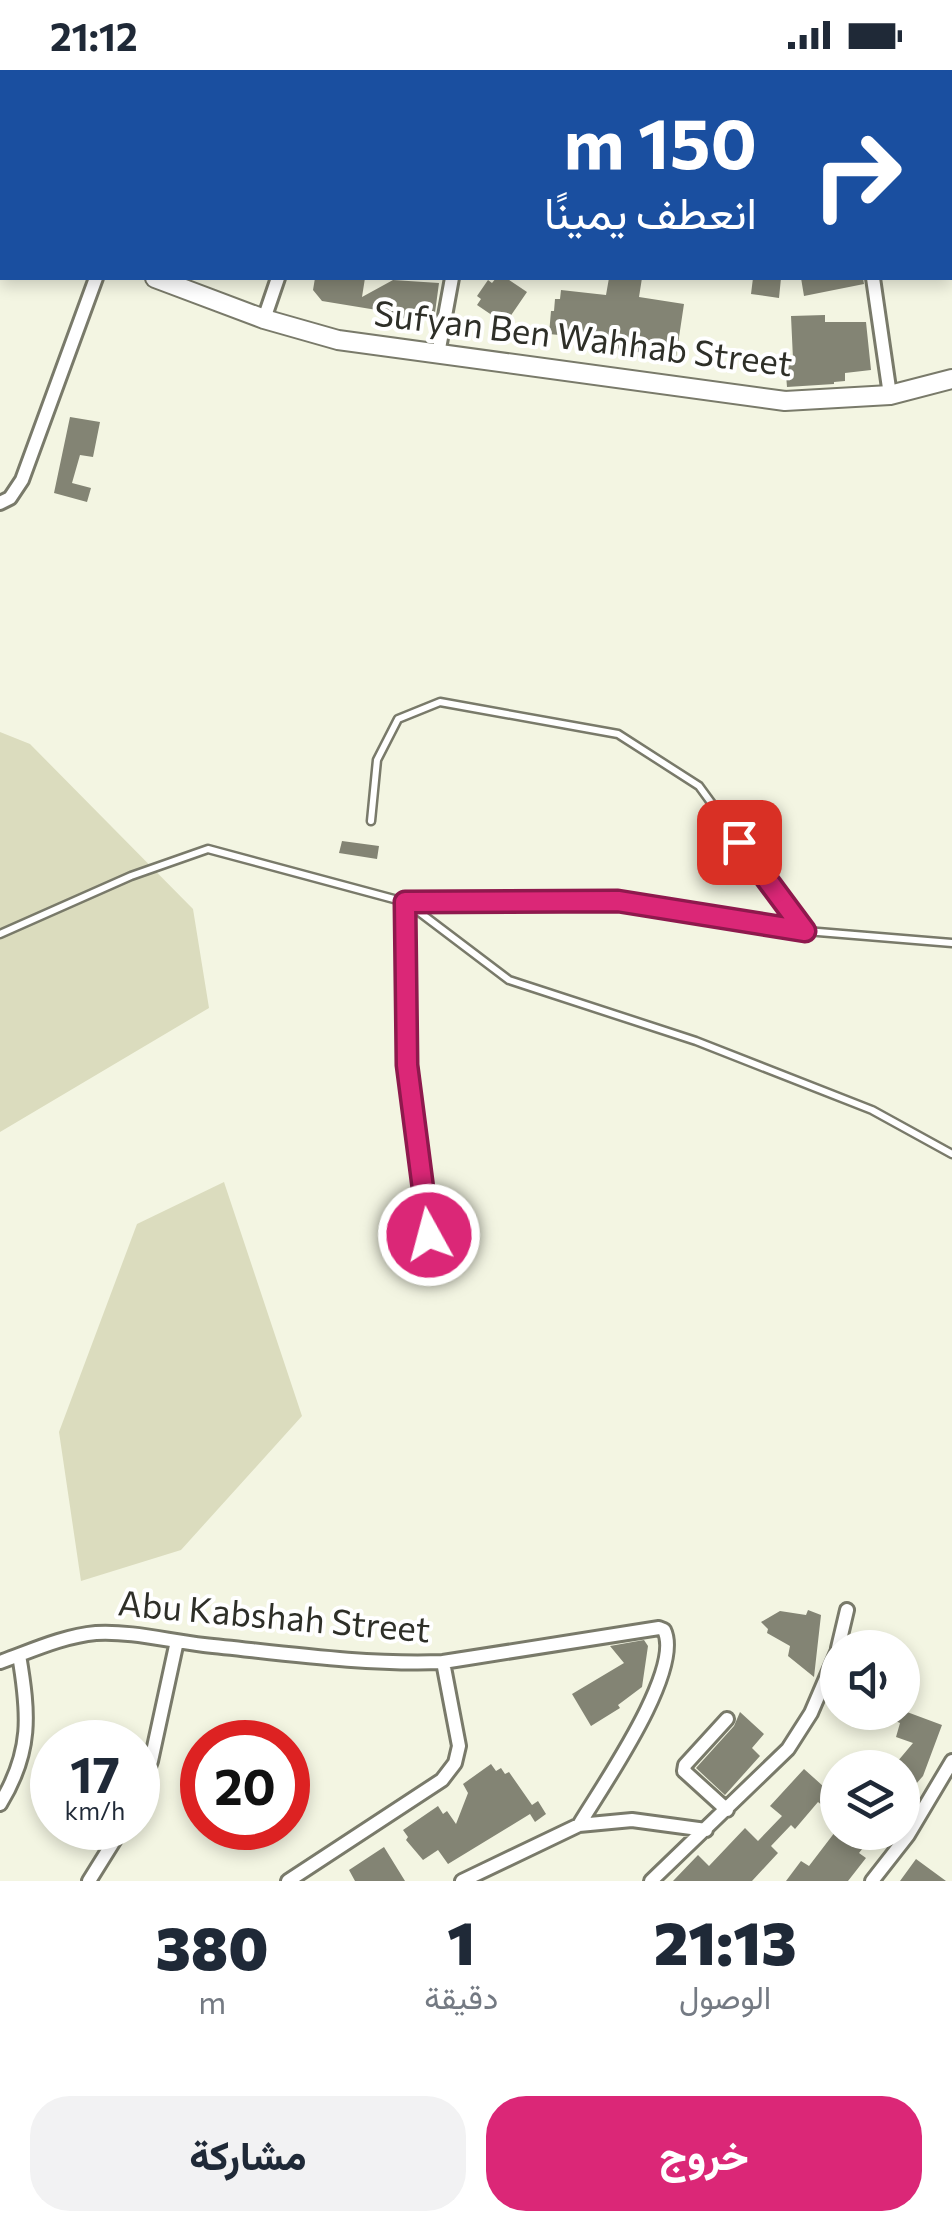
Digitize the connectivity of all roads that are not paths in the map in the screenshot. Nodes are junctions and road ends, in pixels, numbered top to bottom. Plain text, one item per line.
1 (95, 280) edge
2 (159, 280) edge
3 (277, 280) edge
4 (452, 280) edge
5 (873, 280) edge
6 (264, 319) junction
7 (438, 354) junction
8 (952, 379) edge
9 (890, 395) junction
10 (0, 503) edge
11 (371, 821) dead end
12 (405, 902) junction
13 (805, 931) junction
14 (0, 934) edge
15 (952, 943) edge
16 (952, 1154) edge
17 (429, 1235) dead end
18 (847, 1610) dead end
19 (842, 1630) edge
20 (177, 1641) junction
21 (20, 1655) junction
22 (0, 1662) edge
23 (443, 1662) junction
24 (820, 1696) edge
25 (727, 1719) dead end
26 (160, 1720) edge
27 (952, 1761) edge
28 (0, 1804) edge
29 (727, 1810) junction
30 (579, 1824) junction
31 (706, 1830) junction
32 (109, 1850) edge
33 (90, 1881) edge
34 (288, 1881) edge
35 (462, 1881) edge
36 (651, 1881) edge
37 (872, 1881) edge

1 - 10 street
2 - 6 street, Sufyan Ben Wahhab Street
3 - 6 street
4 - 7 street
5 - 9 street
6 - 7 street, Sufyan Ben Wahhab Street
7 - 9 street, Sufyan Ben Wahhab Street
8 - 9 street, Sufyan Ben Wahhab Street
11 - 13 lane
12 - 13 lane
12 - 14 lane
12 - 16 lane
12 - 17 lane
13 - 15 lane
18 - 19 street
20 - 21 street, Abu Kabshah Street
20 - 23 street, Abu Kabshah Street
20 - 26 street
21 - 22 street, Abu Kabshah Street
21 - 28 street
23 - 30 street, Abu Kabshah Street
23 - 34 street
24 - 29 street
25 - 29 street
27 - 37 street
29 - 31 street
30 - 31 street
30 - 35 street
31 - 36 street
32 - 33 street

